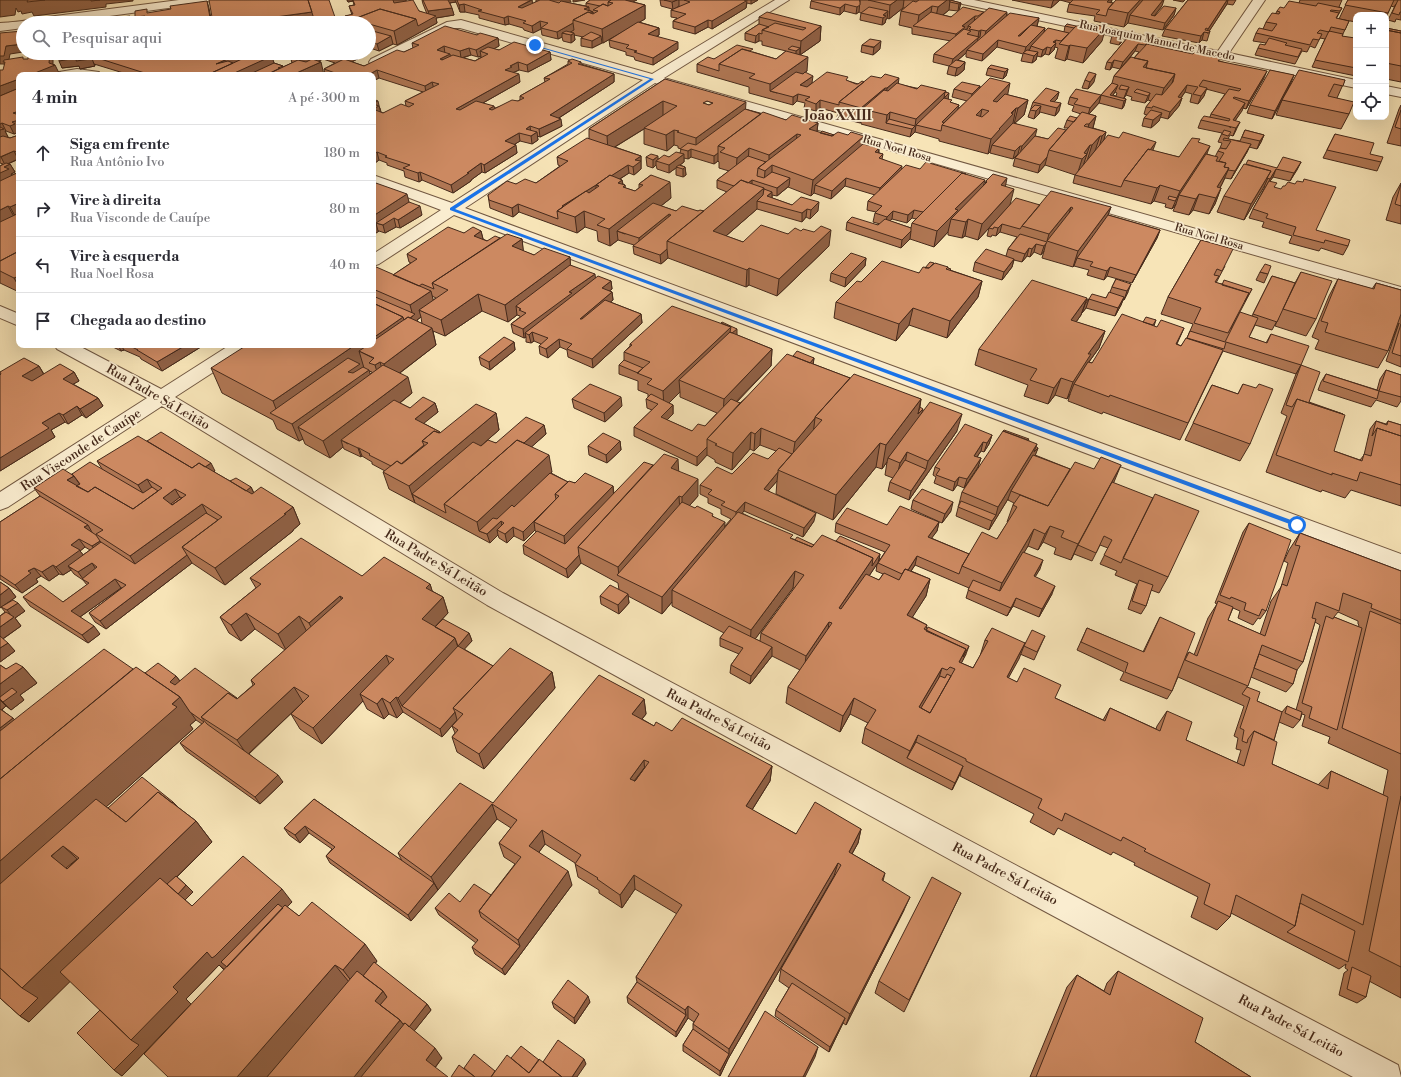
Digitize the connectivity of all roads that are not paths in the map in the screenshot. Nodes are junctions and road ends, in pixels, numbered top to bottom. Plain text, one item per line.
1 (205, 0) edge
2 (783, 0) edge
3 (958, 0) edge
4 (1259, 0) edge
5 (85, 16) edge
6 (16, 25) edge
7 (0, 27) edge
8 (1222, 54) junction
9 (375, 62) edge
10 (653, 79) junction
11 (1353, 83) edge
12 (1389, 91) edge
13 (1401, 93) edge
14 (376, 180) edge
15 (452, 209) junction
16 (376, 259) edge
17 (1401, 292) edge
18 (0, 311) edge
19 (16, 319) edge
20 (69, 348) edge
21 (238, 348) edge
22 (162, 398) junction
23 (0, 502) edge
24 (1401, 563) edge
25 (1386, 1077) edge

1 - 5 street
2 - 10 street
3 - 8 street, Rua Joaquim Manuel de Macedo
4 - 8 street
6 - 7 street
8 - 11 street, Rua Joaquim Manuel de Macedo
9 - 10 street, Rua Noel Rosa
10 - 15 street
10 - 17 street, Rua Noel Rosa
12 - 13 street
14 - 15 street
15 - 16 street
15 - 24 street
18 - 19 street
20 - 22 street, Rua Padre Sá Leitão
21 - 22 street, Rua Visconde de Cauípe
22 - 23 street, Rua Visconde de Cauípe
22 - 25 street, Rua Padre Sá Leitão

